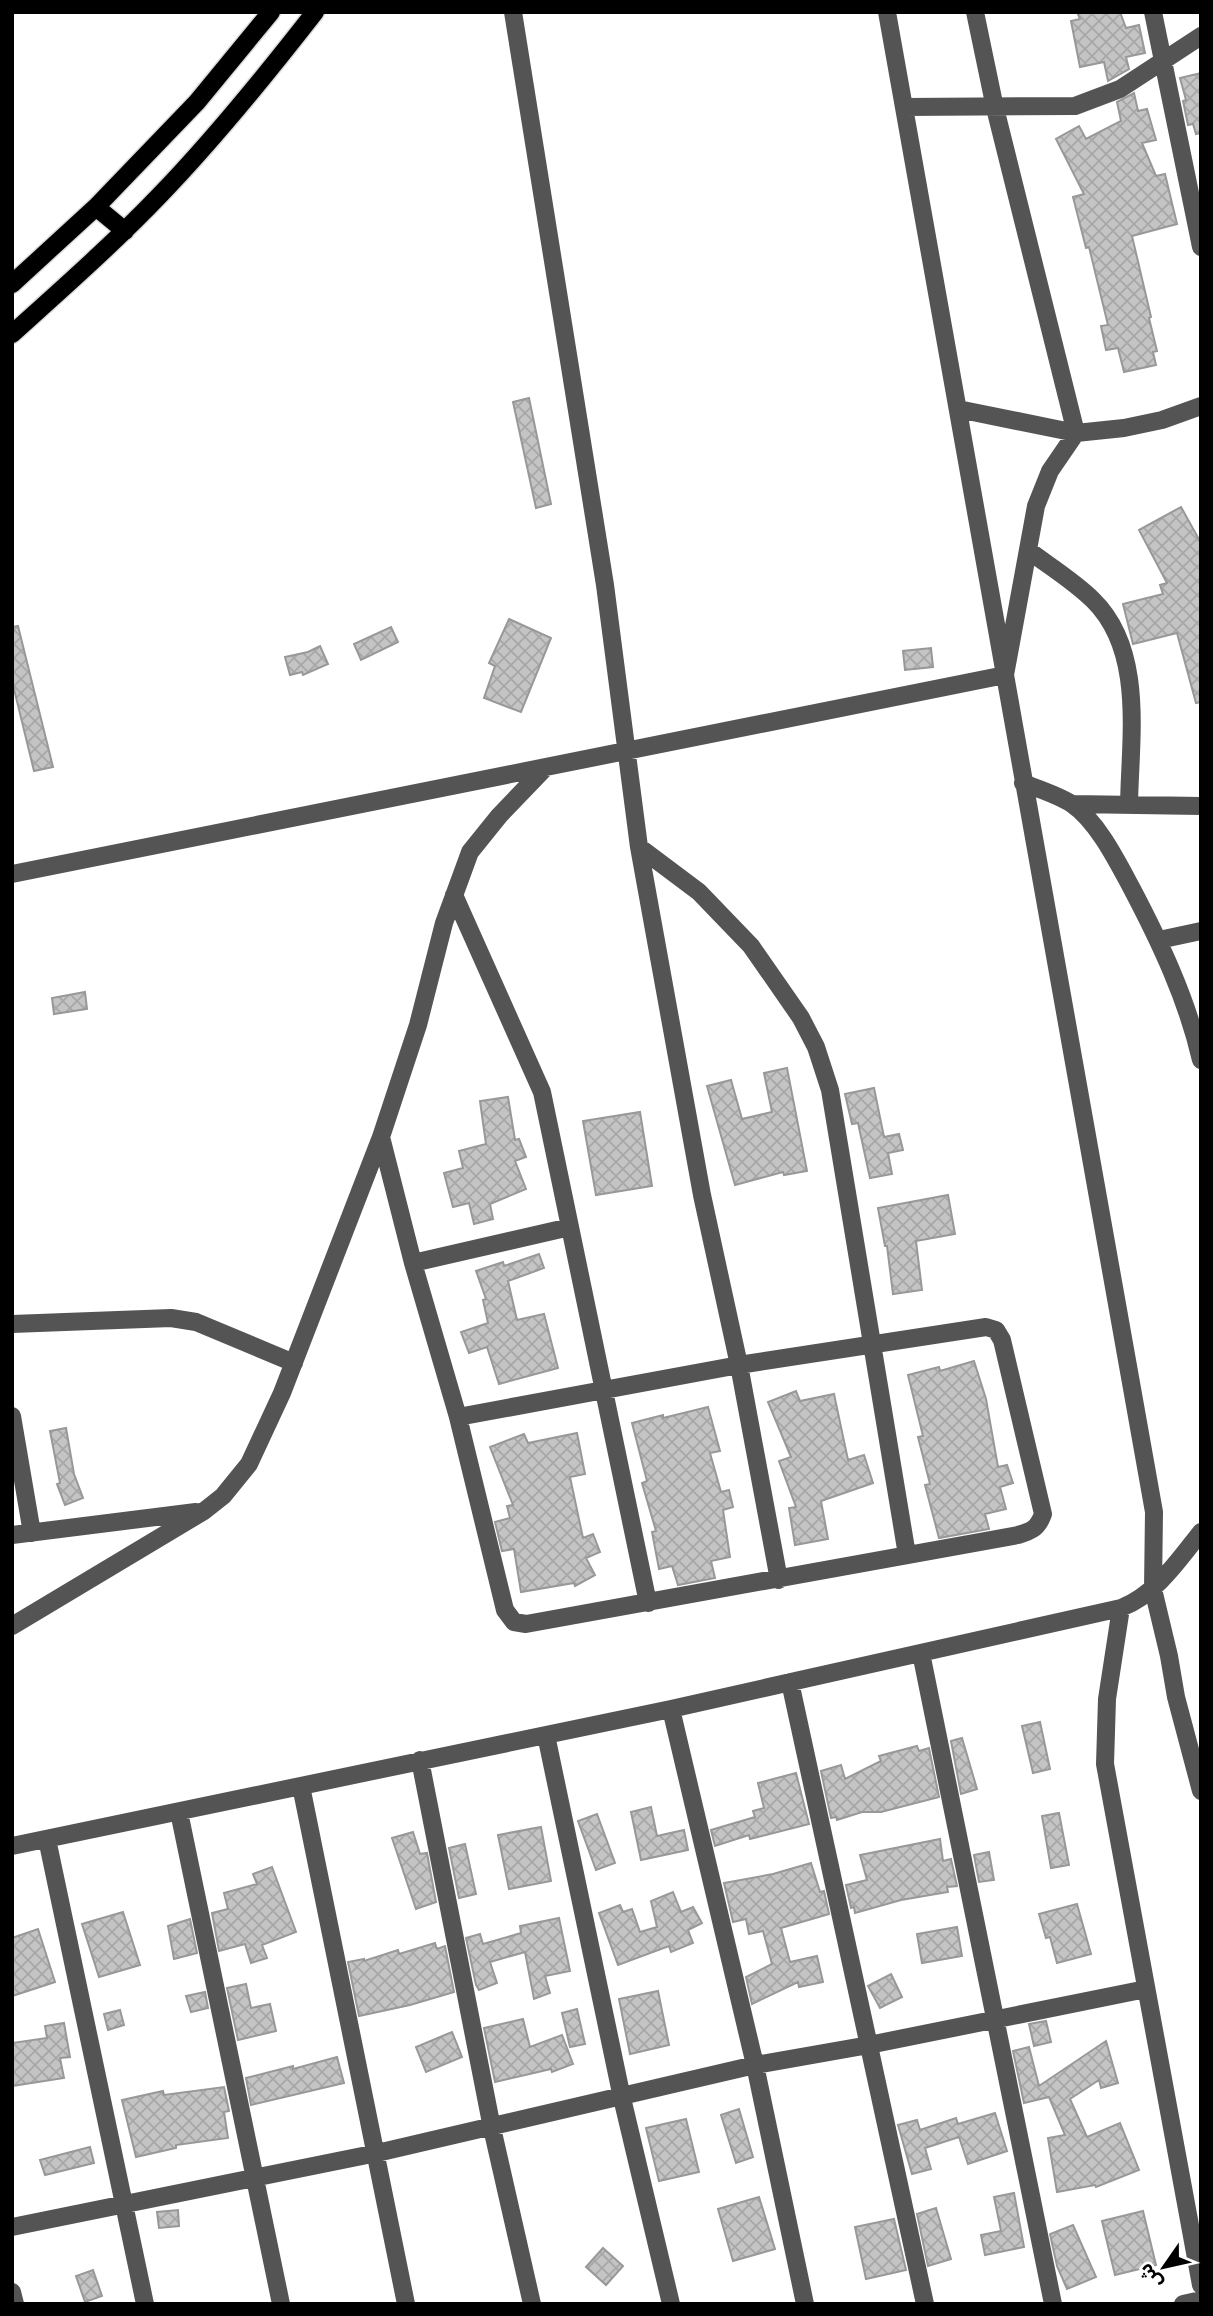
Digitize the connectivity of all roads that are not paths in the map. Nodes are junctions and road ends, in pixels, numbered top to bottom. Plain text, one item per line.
1 (271, 12) edge
2 (315, 12) edge
3 (513, 12) edge
4 (887, 12) edge
5 (975, 12) edge
6 (1153, 12) edge
7 (1201, 36) edge
8 (1163, 62) junction
9 (904, 107) junction
10 (995, 108) junction
11 (96, 207) junction
12 (125, 231) junction
13 (1201, 247) edge
14 (12, 284) edge
15 (12, 334) edge
16 (1201, 406) edge
17 (958, 409) junction
18 (1076, 433) junction
19 (1028, 550) junction
20 (1006, 676) junction
21 (628, 750) junction
22 (545, 768) junction
23 (1023, 783) junction
24 (1073, 804) junction
25 (1129, 805) junction
26 (1201, 806) edge
27 (639, 847) junction
28 (12, 874) edge
29 (454, 895) junction
30 (1201, 931) edge
31 (1159, 940) junction
32 (1197, 1029) edge
33 (1201, 1060) edge
34 (381, 1138) junction
35 (570, 1227) junction
36 (413, 1263) junction
37 (12, 1324) edge
38 (871, 1346) junction
39 (294, 1363) junction
40 (739, 1365) junction
41 (603, 1391) junction
42 (12, 1416) edge
43 (458, 1417) junction
44 (204, 1511) junction
45 (1201, 1532) edge
46 (32, 1533) junction
47 (12, 1535) edge
48 (907, 1555) junction
49 (779, 1580) junction
50 (1153, 1589) junction
51 (648, 1604) junction
52 (1121, 1608) junction
53 (12, 1626) edge
54 (921, 1653) junction
55 (790, 1682) junction
56 (671, 1709) junction
57 (546, 1735) junction
58 (420, 1760) junction
59 (301, 1786) junction
60 (1201, 1791) edge
61 (179, 1812) junction
62 (47, 1839) junction
63 (12, 1846) edge
64 (1146, 1989) junction
65 (996, 2018) junction
66 (869, 2045) junction
67 (755, 2065) junction
68 (622, 2098) junction
69 (492, 2128) junction
70 (377, 2153) junction
71 (254, 2177) junction
72 (124, 2203) junction
73 (12, 2227) edge
74 (1201, 2285) edge
75 (12, 2292) edge
76 (1201, 2300) edge
77 (15, 2304) edge
78 (145, 2304) edge
79 (281, 2304) edge
80 (406, 2304) edge
81 (533, 2304) edge
82 (671, 2304) edge
83 (805, 2304) edge
84 (925, 2304) edge
85 (1054, 2304) edge
86 (1183, 2304) edge

1 - 11 main road
2 - 12 main road
3 - 21 street
4 - 9 street
5 - 10 street
6 - 8 street
7 - 8 street
8 - 10 street
8 - 13 street
9 - 10 street
9 - 17 street
10 - 18 street
11 - 12 main road
11 - 14 main road
12 - 15 main road
16 - 18 street
17 - 18 street
17 - 20 street
18 - 19 street
19 - 20 street
19 - 25 street
20 - 21 street
20 - 23 street
21 - 22 street
21 - 27 street
22 - 28 street
22 - 29 street
23 - 24 street
23 - 50 street
24 - 25 street
24 - 31 street
25 - 26 street
27 - 38 street
27 - 40 street
29 - 34 street
29 - 35 street
30 - 31 street
31 - 32 street
32 - 33 street
34 - 36 street
34 - 39 street
35 - 36 street
35 - 41 street
36 - 43 street
37 - 39 street
38 - 40 street
38 - 48 street
38 - 48 street
39 - 44 street
40 - 41 street
40 - 49 street
41 - 43 street
41 - 51 street
42 - 46 street
43 - 51 street
44 - 46 street
44 - 53 street
45 - 50 street
46 - 47 street
48 - 49 street
49 - 51 street
50 - 52 street
50 - 60 street
52 - 54 street
52 - 64 street
54 - 55 street
54 - 65 street
55 - 56 street
55 - 66 street
56 - 57 street
56 - 67 street
57 - 58 street
57 - 68 street
58 - 59 street
58 - 69 street
59 - 61 street
59 - 70 street
61 - 62 street
61 - 71 street
62 - 63 street
62 - 72 street
64 - 65 street
64 - 74 street
65 - 66 street
65 - 85 street
66 - 67 street
66 - 84 street
67 - 68 street
67 - 83 street
68 - 69 street
68 - 82 street
69 - 70 street
69 - 81 street
70 - 71 street
70 - 80 street
71 - 72 street
71 - 79 street
72 - 73 street
72 - 78 street
75 - 77 street
76 - 86 street

